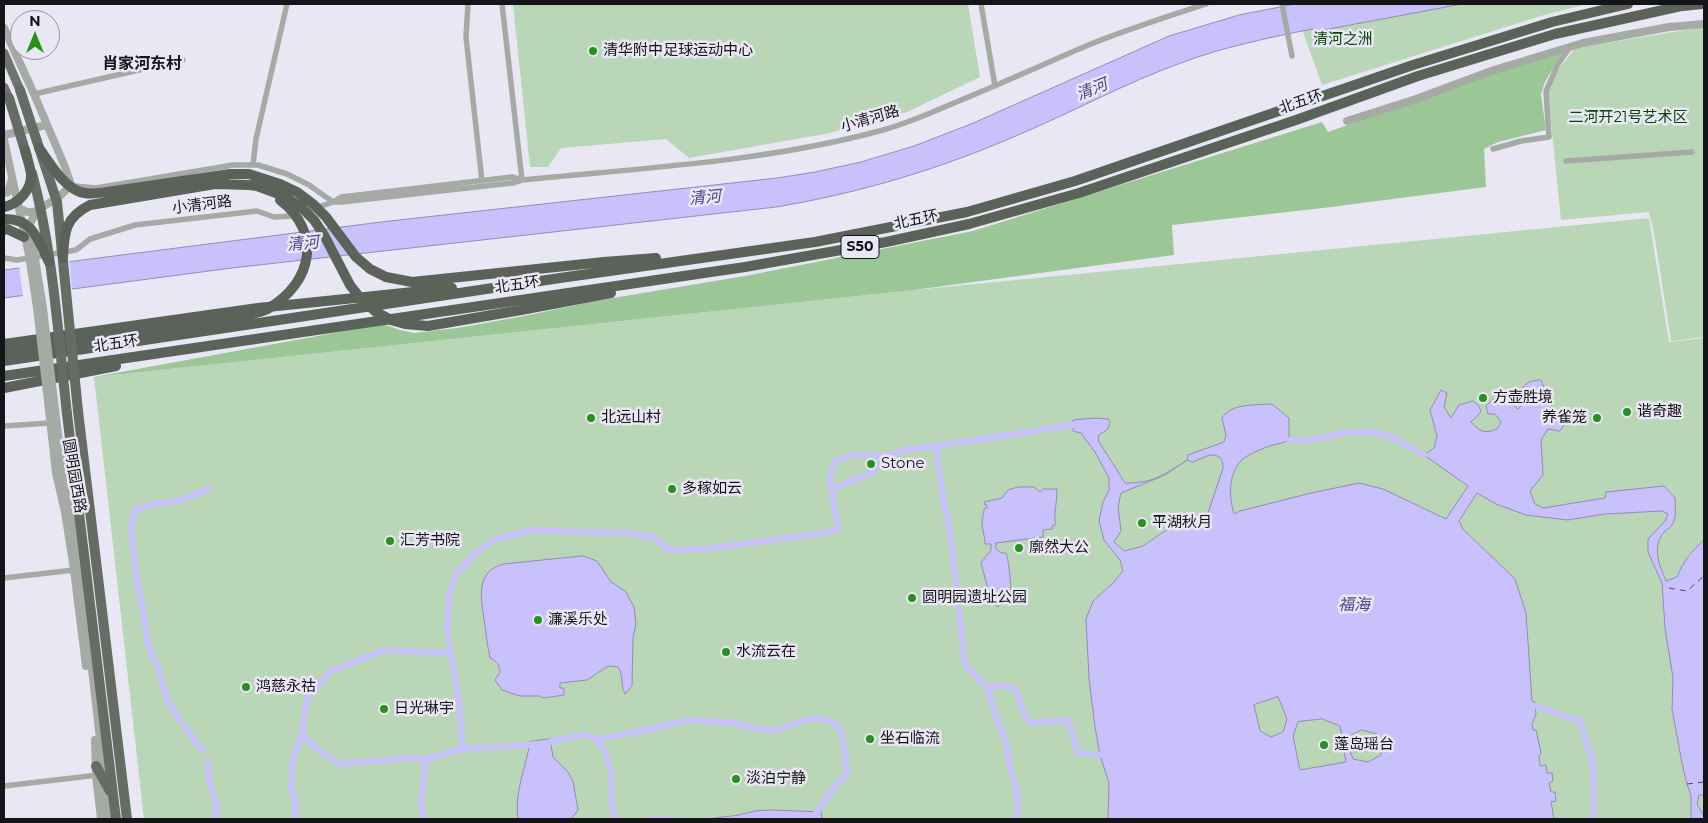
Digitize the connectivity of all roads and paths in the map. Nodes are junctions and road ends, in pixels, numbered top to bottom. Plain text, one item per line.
1 (287, 4) edge
2 (468, 4) edge
3 (502, 4) edge
4 (981, 4) edge
5 (1206, 4) edge
6 (1282, 4) edge
7 (1628, 4) edge
8 (1690, 4) edge
9 (1702, 4) edge
10 (1670, 8) junction
11 (1704, 24) edge
12 (4, 28) edge
13 (1570, 47) junction
14 (4, 53) edge
15 (1292, 56) dead end
16 (183, 60) dead end
17 (995, 86) junction
18 (4, 87) edge
19 (20, 90) joint
20 (34, 94) junction
21 (9, 98) joint
22 (1348, 121) dead end
23 (46, 124) junction
24 (4, 135) edge
25 (4, 140) edge
26 (39, 148) junction
27 (1493, 149) dead end
28 (26, 150) junction
29 (1692, 152) dead end
30 (1566, 161) dead end
31 (253, 165) junction
32 (13, 177) junction
33 (522, 180) junction
34 (482, 181) junction
35 (71, 186) junction
36 (257, 186) junction
37 (4, 193) edge
38 (333, 202) junction
39 (4, 207) edge
40 (19, 208) junction
41 (38, 210) junction
42 (4, 219) edge
43 (4, 230) edge
44 (24, 237) junction
45 (742, 253) junction
46 (32, 254) junction
47 (4, 258) edge
48 (62, 258) junction
49 (49, 262) junction
50 (745, 267) junction
51 (560, 278) junction
52 (256, 338) junction
53 (4, 344) edge
54 (4, 352) edge
55 (4, 361) edge
56 (4, 376) edge
57 (5, 388) edge
58 (54, 423) junction
59 (4, 426) edge
60 (74, 570) junction
61 (4, 578) edge
62 (100, 774) junction
63 (4, 786) edge
64 (114, 799) junction
65 (101, 819) edge
66 (107, 819) edge
67 (116, 819) edge
68 (127, 819) edge

1 - 31 street
2 - 34 street
3 - 33 street
4 - 17 street
5 - 17 street, 小清河路
6 - 15 street
7 - 45 highway, 北五环 / S50
8 - 10 highway, 北五环 / S50
9 - 10 highway
10 - 50 highway, 北五环 / S50
11 - 13 street
12 - 20 street
13 - 22 street
13 - 27 street
14 - 19 main road, 圆明园西路
16 - 20 street
17 - 33 street, 小清河路
18 - 21 main road, 圆明园西路
19 - 26 highway, 圆明园西路, bridge
20 - 23 street
21 - 28 highway, 圆明园西路, bridge
23 - 24 street
23 - 35 street
25 - 32 street, 圆明园西路
26 - 45 highway, bridge
26 - 48 highway, 圆明园西路, bridge
28 - 39 highway, bridge
28 - 49 highway, 圆明园西路, bridge
29 - 30 street
31 - 35 street
31 - 38 street
32 - 37 street
32 - 40 street, 圆明园西路
33 - 34 street, 小清河路
33 - 38 street, 小清河路
34 - 38 street, 小清河路
35 - 41 street
36 - 48 highway, bridge
36 - 50 highway, bridge
36 - 54 highway, bridge
38 - 47 street, 小清河路
40 - 41 street
40 - 44 street, 圆明园西路
41 - 46 street, 圆明园西路
42 - 49 highway, bridge
43 - 44 highway
44 - 46 street, 圆明园西路
45 - 51 highway, 北五环 / S50
46 - 58 street, 圆明园西路, bridge
48 - 68 highway, 圆明园西路, bridge
49 - 64 highway, 圆明园西路, bridge
50 - 52 highway, 北五环 / S50
51 - 53 highway
51 - 55 highway, 北五环 / S50
52 - 56 highway, 北五环 / S50
52 - 57 highway
58 - 59 street
58 - 60 street, 圆明园西路
58 - 62 street, 圆明园西路
60 - 61 street
60 - 62 street, 圆明园西路
62 - 63 street
62 - 64 highway
62 - 65 street, 圆明园西路
62 - 66 street, 圆明园西路
64 - 67 highway, 圆明园西路

